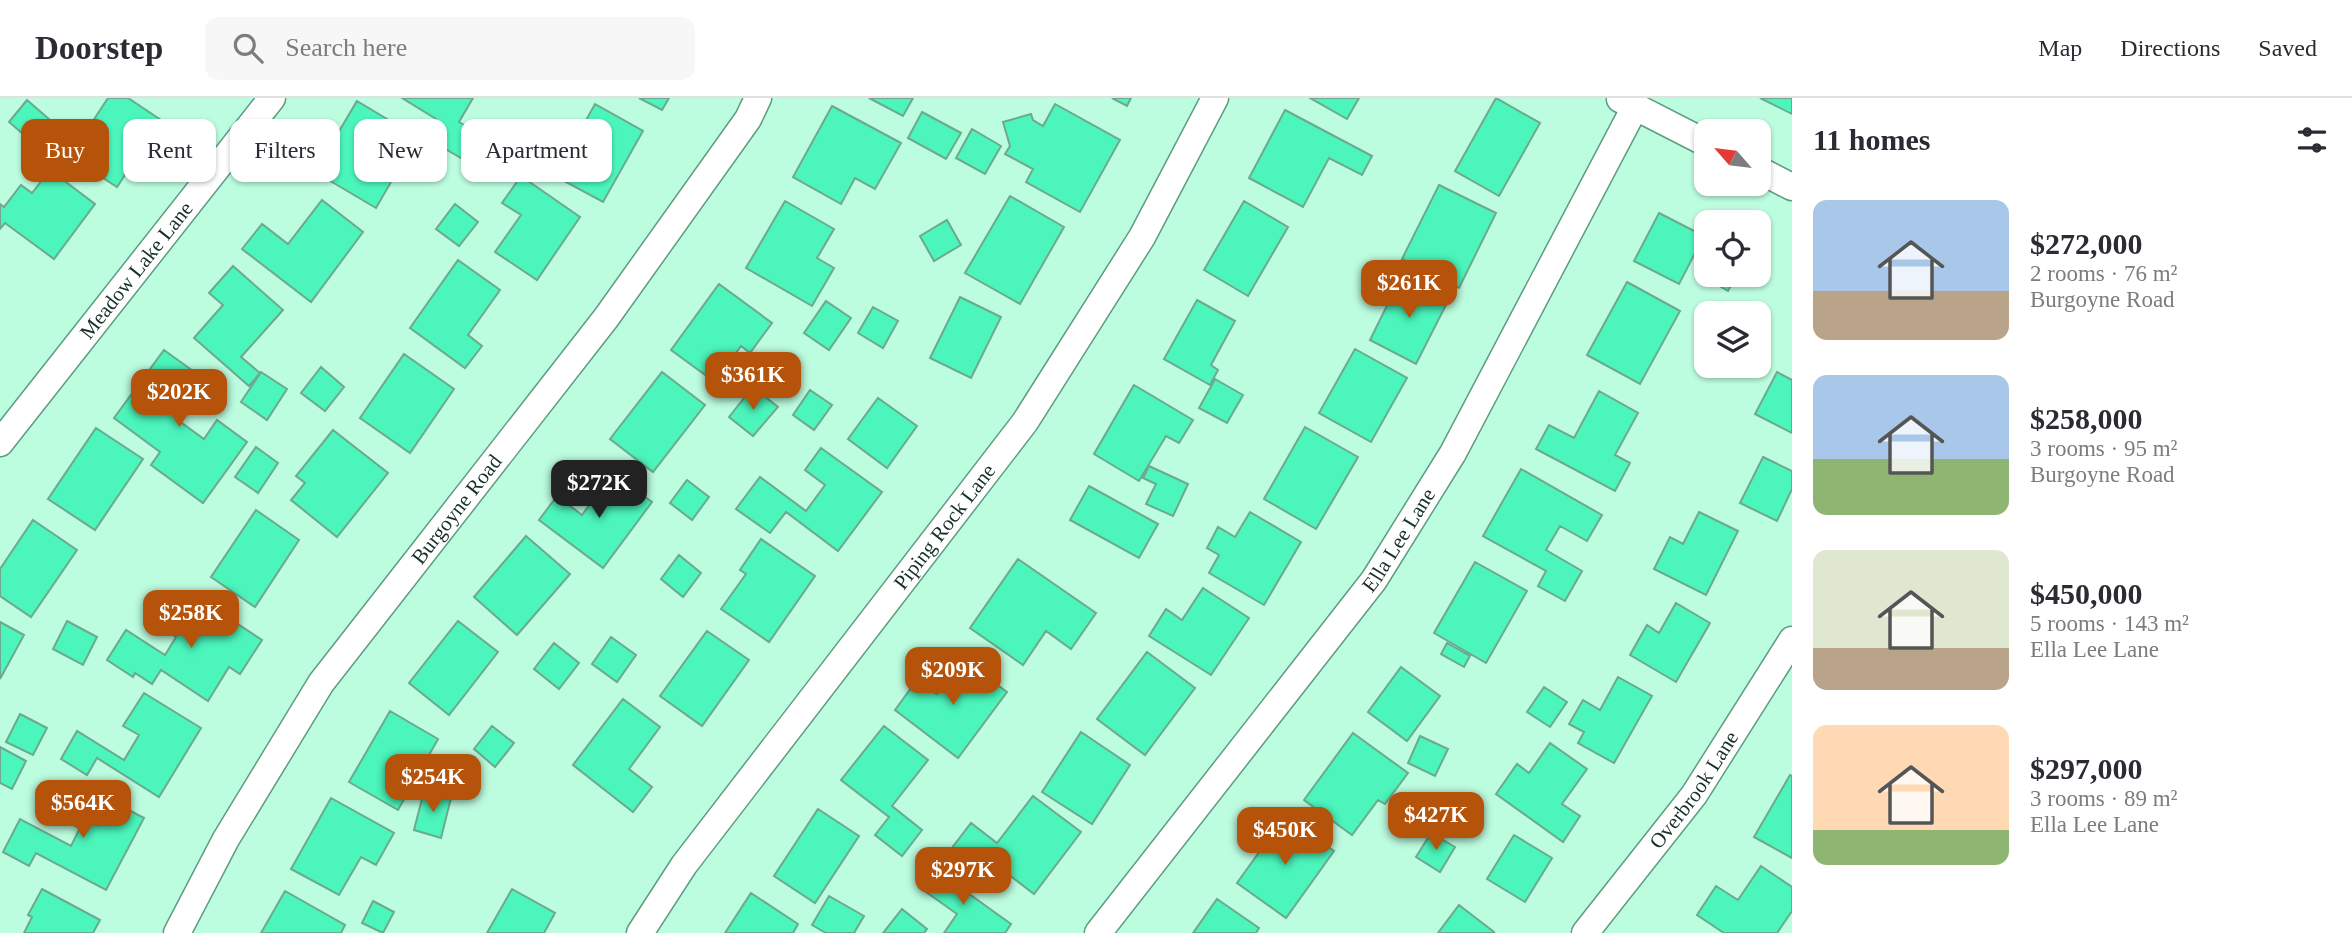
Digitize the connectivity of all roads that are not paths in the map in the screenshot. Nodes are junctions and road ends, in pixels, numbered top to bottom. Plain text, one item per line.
1 (272, 98) edge
2 (758, 98) edge
3 (1215, 98) edge
4 (1627, 102) edge
5 (1694, 137) edge
6 (1771, 176) edge
7 (1792, 187) edge
8 (0, 443) edge
9 (1792, 640) edge
10 (177, 933) edge
11 (640, 933) edge
12 (1098, 933) edge
13 (1585, 933) edge

1 - 8 street, Meadow Lake Lane
2 - 10 street, Burgoyne Road
3 - 11 street, Piping Rock Lane
4 - 5 street
4 - 12 street, Ella Lee Lane
6 - 7 street
9 - 13 street, Overbrook Lane

